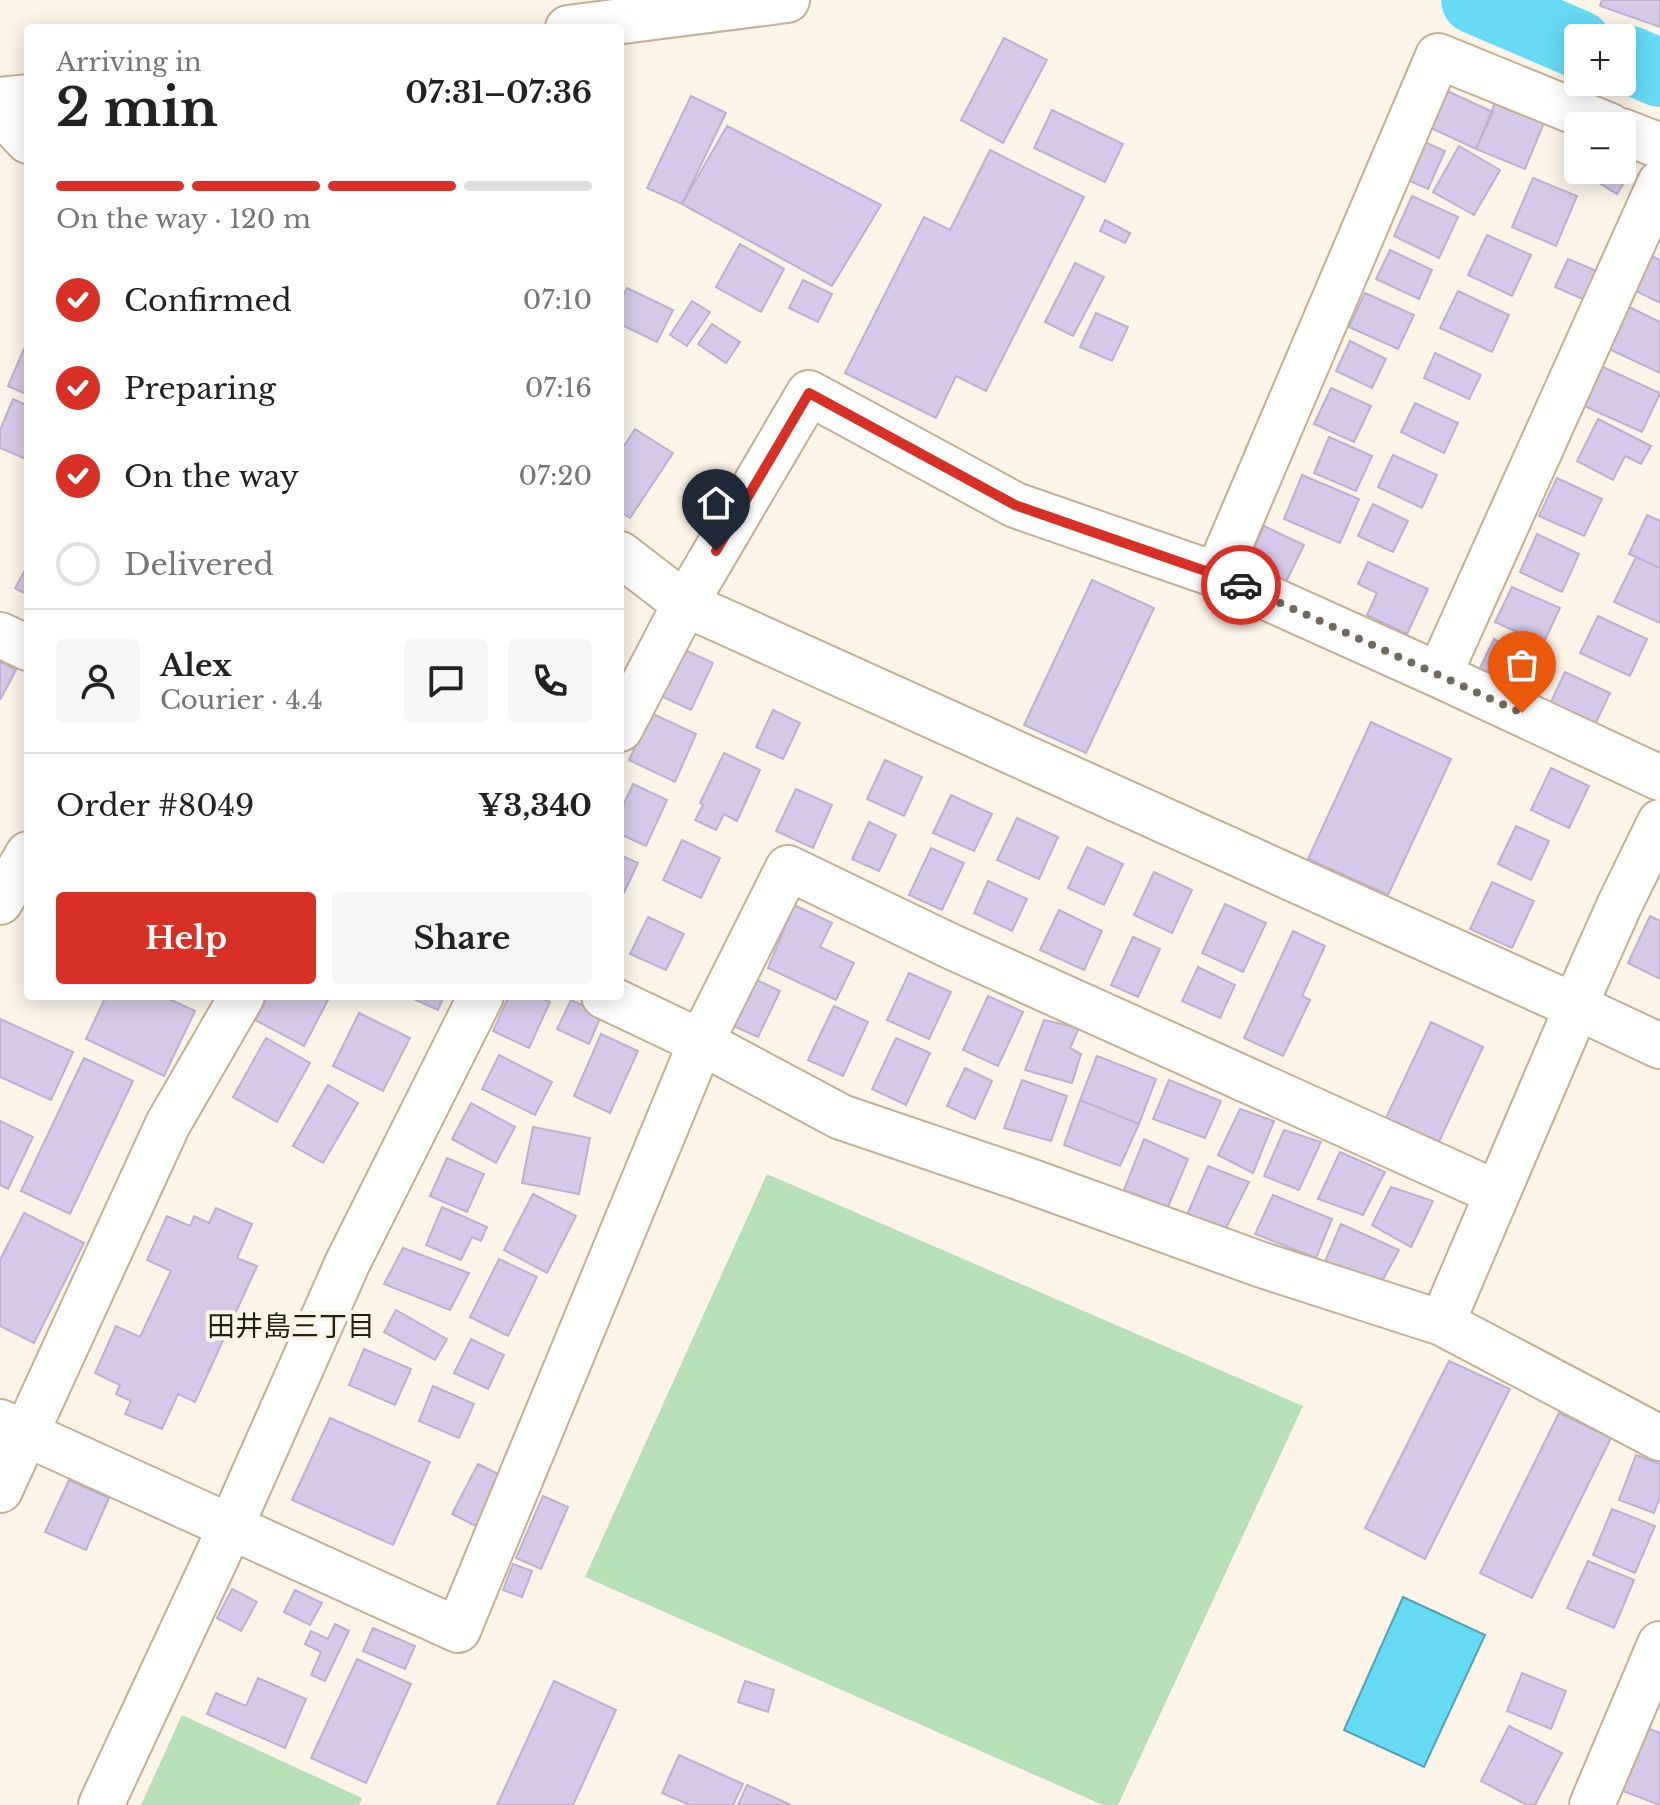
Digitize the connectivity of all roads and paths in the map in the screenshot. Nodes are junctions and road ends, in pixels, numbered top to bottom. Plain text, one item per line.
1 (787, 0) edge
2 (599, 24) edge
3 (24, 97) edge
4 (0, 100) edge
5 (0, 111) edge
6 (1576, 112) edge
7 (24, 137) edge
8 (1636, 137) edge
9 (1660, 146) edge
10 (1660, 183) edge
11 (624, 557) edge
12 (1217, 575) junction
13 (685, 604) junction
14 (0, 635) edge
15 (24, 646) edge
16 (1439, 675) junction
17 (624, 721) edge
18 (1660, 778) edge
19 (1660, 822) edge
20 (24, 861) edge
21 (0, 902) edge
22 (240, 1000) edge
23 (479, 1000) edge
24 (612, 1000) edge
25 (1577, 1007) junction
26 (701, 1042) junction
27 (1660, 1046) edge
28 (1497, 1193) junction
29 (1442, 1323) junction
30 (13, 1428) edge
31 (1660, 1438) edge
32 (0, 1490) edge
33 (231, 1526) junction
34 (1660, 1644) edge
35 (101, 1805) edge
36 (1592, 1805) edge

1 - 2 main road
3 - 4 main road
5 - 7 main road
6 - 12 main road
8 - 9 main road
10 - 16 main road
11 - 13 main road
12 - 13 main road
12 - 16 main road
13 - 17 main road
13 - 25 main road
14 - 15 main road
16 - 18 main road
19 - 25 main road
20 - 21 main road
22 - 30 main road
23 - 33 main road
24 - 26 main road
25 - 27 main road
25 - 28 main road
26 - 28 main road
26 - 29 main road
26 - 33 main road
28 - 29 main road
29 - 31 main road
30 - 32 main road
30 - 33 main road
33 - 35 main road
34 - 36 main road

